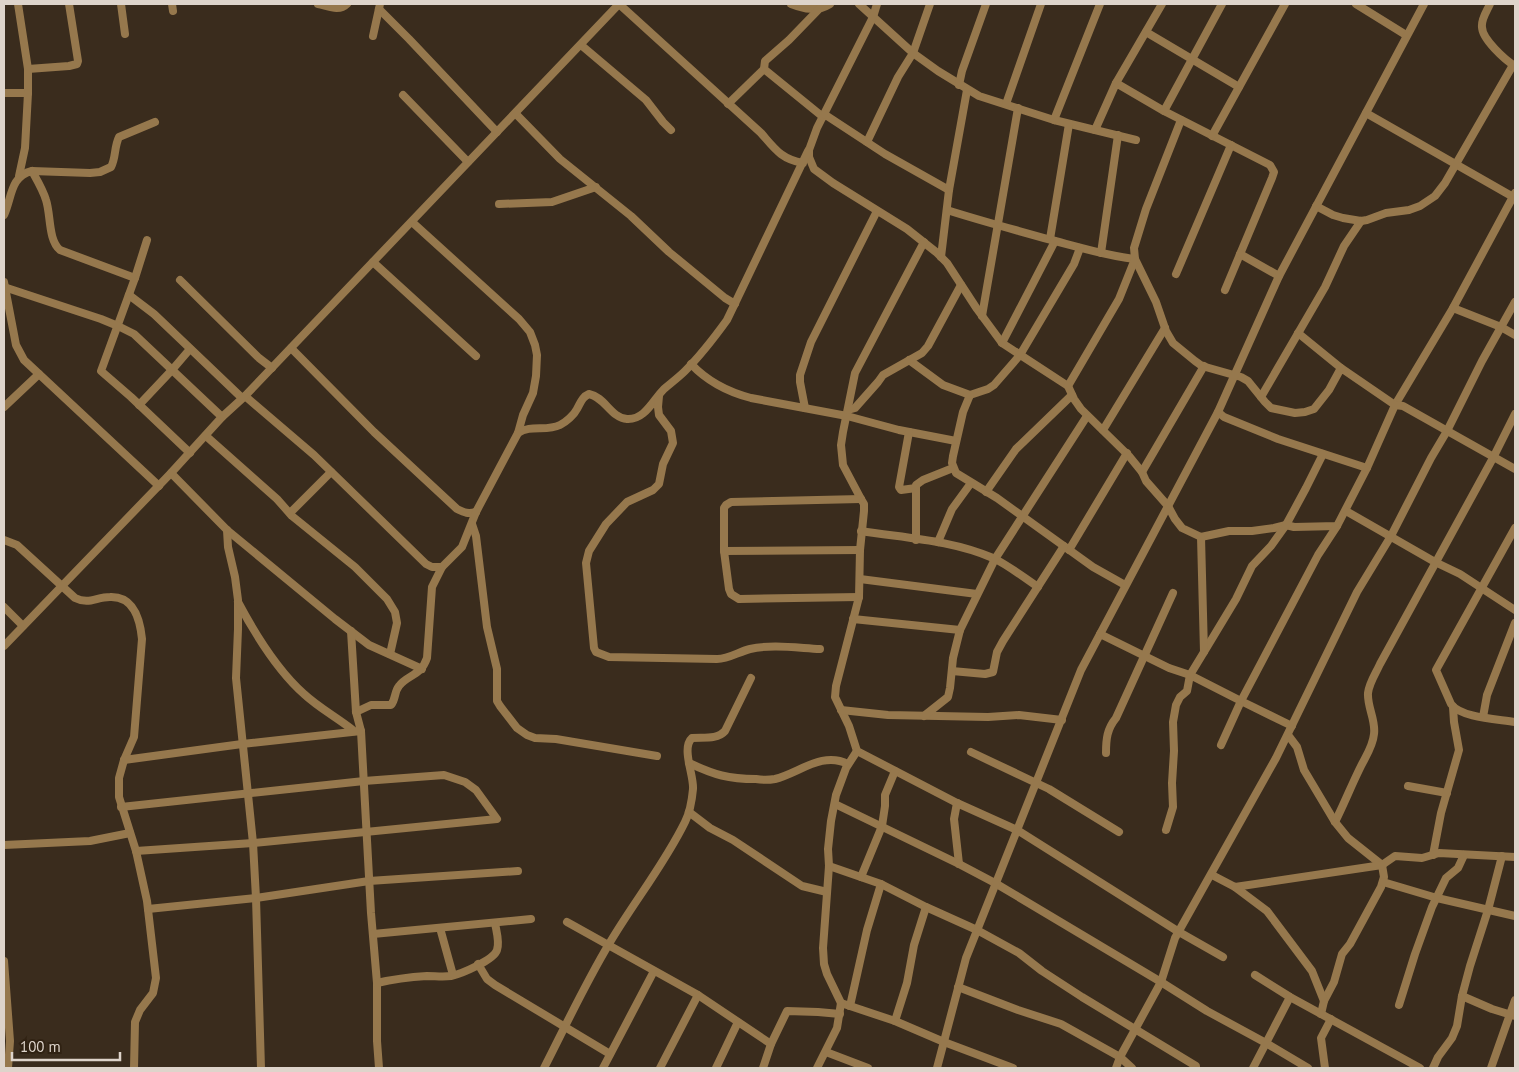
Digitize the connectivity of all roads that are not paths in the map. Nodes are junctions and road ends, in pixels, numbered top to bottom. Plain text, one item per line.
1 (18, 4) edge
2 (69, 4) edge
3 (121, 4) edge
4 (318, 4) edge
5 (347, 4) edge
6 (619, 4) edge
7 (791, 4) edge
8 (830, 4) edge
9 (859, 4) edge
10 (877, 4) edge
11 (930, 4) edge
12 (986, 4) edge
13 (1042, 4) edge
14 (1100, 4) edge
15 (1162, 4) edge
16 (1222, 4) edge
17 (1285, 4) edge
18 (1356, 4) edge
19 (1424, 4) edge
20 (1490, 4) edge
21 (379, 6) edge
22 (820, 8) junction
23 (873, 17) junction
24 (1146, 32) junction
25 (125, 34) dead end
26 (1406, 35) junction
27 (373, 36) dead end
28 (581, 44) junction
29 (913, 52) junction
30 (1192, 59) junction
31 (1514, 65) edge
32 (764, 68) junction
33 (28, 69) junction
34 (1116, 83) junction
35 (959, 85) junction
36 (1239, 86) junction
37 (967, 90) junction
38 (28, 92) junction
39 (4, 93) edge
40 (403, 95) dead end
41 (728, 104) junction
42 (1006, 104) junction
43 (1018, 108) junction
44 (1164, 111) junction
45 (1366, 113) junction
46 (516, 114) junction
47 (823, 115) junction
48 (1054, 120) junction
49 (1181, 120) junction
50 (155, 122) dead end
51 (1069, 124) junction
52 (671, 130) dead end
53 (1095, 130) junction
54 (498, 132) junction
55 (1118, 135) junction
56 (1212, 136) junction
57 (1136, 140) dead end
58 (867, 142) junction
59 (1232, 145) junction
60 (809, 150) junction
61 (468, 162) junction
62 (803, 163) junction
63 (1456, 164) junction
64 (32, 171) junction
65 (19, 176) junction
66 (596, 187) junction
67 (949, 190) junction
68 (1515, 196) edge
69 (499, 204) dead end
70 (1316, 206) junction
71 (947, 210) junction
72 (877, 211) junction
73 (4, 215) edge
74 (1361, 221) junction
75 (412, 222) junction
76 (998, 226) junction
77 (147, 240) dead end
78 (1052, 240) junction
79 (924, 242) junction
80 (1080, 248) junction
81 (1101, 253) junction
82 (1240, 254) junction
83 (941, 257) junction
84 (1135, 259) junction
85 (372, 262) junction
86 (1176, 274) dead end
87 (1279, 276) junction
88 (135, 278) junction
89 (180, 280) dead end
90 (4, 282) edge
91 (961, 284) junction
92 (4, 287) edge
93 (1225, 290) dead end
94 (129, 295) junction
95 (1515, 302) edge
96 (735, 304) junction
97 (1453, 308) junction
98 (982, 316) junction
99 (118, 326) junction
100 (1501, 327) junction
101 (1165, 328) junction
102 (1298, 333) junction
103 (1515, 335) edge
104 (1002, 343) junction
105 (290, 348) junction
106 (190, 349) junction
107 (1020, 355) junction
108 (476, 356) dead end
109 (909, 360) junction
110 (691, 364) junction
111 (1204, 366) junction
112 (272, 368) junction
113 (1341, 368) junction
114 (172, 370) junction
115 (39, 374) junction
116 (1235, 376) junction
117 (1068, 386) junction
118 (659, 395) junction
119 (970, 395) junction
120 (1072, 395) junction
121 (244, 397) junction
122 (1261, 397) junction
123 (139, 405) junction
124 (1394, 405) junction
125 (4, 407) edge
126 (805, 408) junction
127 (1218, 412) junction
128 (848, 413) junction
129 (1515, 414) edge
130 (1087, 416) junction
131 (222, 417) junction
132 (1103, 430) junction
133 (1447, 431) junction
134 (909, 432) junction
135 (518, 433) junction
136 (206, 436) junction
137 (956, 441) junction
138 (190, 453) junction
139 (1127, 453) junction
140 (1323, 454) junction
141 (1493, 458) junction
142 (953, 468) junction
143 (1367, 468) junction
144 (1515, 469) edge
145 (331, 472) junction
146 (1142, 472) junction
147 (171, 473) junction
148 (971, 483) junction
149 (159, 486) junction
150 (916, 488) junction
151 (986, 492) junction
152 (861, 498) junction
153 (1168, 506) junction
154 (1346, 511) junction
155 (476, 512) junction
156 (290, 513) junction
157 (1022, 516) junction
158 (472, 524) junction
159 (1286, 525) junction
160 (1337, 526) junction
161 (1515, 528) edge
162 (227, 530) junction
163 (861, 531) junction
164 (1391, 536) junction
165 (1201, 537) junction
166 (4, 540) edge
167 (916, 540) junction
168 (938, 542) junction
169 (1066, 548) junction
170 (860, 550) junction
171 (724, 551) junction
172 (994, 559) junction
173 (1435, 562) junction
174 (442, 567) junction
175 (860, 579) junction
176 (1126, 585) junction
177 (61, 586) junction
178 (1038, 587) junction
179 (1482, 587) junction
180 (1173, 593) dead end
181 (977, 594) junction
182 (859, 597) junction
183 (238, 600) junction
184 (4, 607) edge
185 (1515, 610) edge
186 (853, 619) junction
187 (1515, 623) edge
188 (23, 626) junction
189 (960, 630) junction
190 (351, 631) junction
191 (1100, 634) junction
192 (4, 646) edge
193 (820, 649) dead end
194 (1204, 652) junction
195 (390, 654) junction
196 (1144, 656) junction
197 (422, 669) junction
198 (952, 671) junction
199 (1190, 675) junction
200 (751, 678) dead end
201 (1241, 701) junction
202 (1454, 707) junction
203 (841, 710) junction
204 (356, 712) junction
205 (924, 716) junction
206 (1483, 717) junction
207 (1062, 720) junction
208 (1515, 722) edge
209 (1292, 726) junction
210 (358, 731) junction
211 (1288, 735) junction
212 (242, 744) junction
213 (1221, 746) dead end
214 (857, 751) junction
215 (971, 752) dead end
216 (1106, 753) dead end
217 (658, 756) dead end
218 (124, 760) junction
219 (690, 763) junction
220 (848, 764) junction
221 (895, 771) junction
222 (364, 781) junction
223 (1036, 783) junction
224 (1408, 786) dead end
225 (1447, 792) junction
226 (248, 794) junction
227 (957, 803) junction
228 (834, 804) junction
229 (121, 807) junction
230 (689, 812) junction
231 (1335, 822) junction
232 (882, 826) junction
233 (1017, 830) junction
234 (1166, 830) dead end
235 (367, 832) junction
236 (1119, 832) dead end
237 (130, 833) junction
238 (253, 843) junction
239 (4, 845) edge
240 (136, 851) junction
241 (1433, 855) junction
242 (1464, 855) junction
243 (1502, 856) junction
244 (1515, 857) edge
245 (959, 864) junction
246 (1382, 865) junction
247 (829, 866) junction
248 (518, 870) dead end
249 (1212, 875) junction
250 (861, 878) junction
251 (369, 881) junction
252 (1382, 882) junction
253 (995, 883) junction
254 (881, 884) junction
255 (1235, 887) junction
256 (827, 892) junction
257 (256, 898) junction
258 (1437, 898) junction
259 (926, 907) junction
260 (148, 909) junction
261 (1488, 910) junction
262 (1515, 916) edge
263 (531, 919) dead end
264 (567, 922) dead end
265 (496, 923) junction
266 (440, 928) junction
267 (977, 930) junction
268 (1178, 932) junction
269 (373, 934) junction
270 (608, 945) junction
271 (1223, 957) dead end
272 (4, 961) edge
273 (478, 964) junction
274 (654, 971) junction
275 (453, 975) junction
276 (1255, 976) dead end
277 (1161, 982) junction
278 (377, 983) junction
279 (958, 987) junction
280 (698, 995) junction
281 (1462, 996) junction
282 (1290, 997) junction
283 (1324, 1000) junction
284 (1515, 1000) edge
285 (841, 1003) junction
286 (1399, 1005) dead end
287 (850, 1006) junction
288 (840, 1014) junction
289 (1320, 1014) junction
290 (1512, 1015) edge
291 (1331, 1019) junction
292 (895, 1020) junction
293 (738, 1022) junction
294 (565, 1027) junction
295 (1135, 1030) junction
296 (944, 1042) junction
297 (1266, 1043) junction
298 (771, 1044) junction
299 (826, 1052) junction
300 (610, 1054) junction
301 (1120, 1057) junction
302 (8, 1068) edge
303 (134, 1068) edge
304 (261, 1068) edge
305 (379, 1068) edge
306 (544, 1068) edge
307 (603, 1068) edge
308 (660, 1068) edge
309 (716, 1068) edge
310 (763, 1068) edge
311 (818, 1068) edge
312 (868, 1068) edge
313 (937, 1068) edge
314 (1013, 1068) edge
315 (1116, 1068) edge
316 (1132, 1068) edge
317 (1196, 1068) edge
318 (1253, 1068) edge
319 (1308, 1068) edge
320 (1326, 1068) edge
321 (1420, 1068) edge
322 (1433, 1068) edge
323 (1491, 1068) edge

1 - 33 street
2 - 33 street
3 - 25 street
4 - 5 street
6 - 28 street
6 - 41 street
7 - 22 street
8 - 22 street
9 - 23 street
10 - 23 street
11 - 29 street
12 - 35 street
13 - 42 street
14 - 48 street
15 - 24 street
16 - 30 street
17 - 36 street
18 - 26 street
19 - 26 street
20 - 31 street
21 - 27 street
21 - 54 street
22 - 32 street
23 - 29 street
23 - 47 street
24 - 30 street
24 - 34 street
26 - 45 street
28 - 46 street
28 - 52 street
29 - 35 street
29 - 58 street
30 - 36 street
30 - 44 street
31 - 63 street
32 - 41 street
32 - 47 street
33 - 38 street
34 - 44 street
34 - 53 street
35 - 37 street
36 - 56 street
37 - 42 street
37 - 67 street
38 - 39 street
38 - 65 street
40 - 61 street
41 - 62 street
42 - 43 street
43 - 48 street
43 - 76 street
44 - 49 street
45 - 63 street
45 - 70 street
46 - 54 street
46 - 66 street
47 - 58 street
47 - 60 street
48 - 51 street
49 - 56 street
49 - 84 street
50 - 64 street
51 - 53 street
51 - 78 street
53 - 55 street
54 - 61 street
55 - 57 street
55 - 81 street
56 - 59 street
58 - 67 street
59 - 82 street
59 - 86 street
60 - 62 street
60 - 72 street
61 - 75 street
62 - 96 street
63 - 68 street
63 - 74 street
64 - 65 street
64 - 88 street
65 - 73 street
66 - 69 street
66 - 96 street
67 - 71 street
68 - 97 street
70 - 74 street
70 - 87 street
71 - 76 street
71 - 83 street
72 - 79 street
72 - 126 street
74 - 102 street
75 - 85 street
75 - 135 street
76 - 78 street
76 - 98 street
77 - 88 street
78 - 80 street
78 - 104 street
79 - 83 street
79 - 128 street
80 - 81 street
80 - 107 street
81 - 84 street
82 - 87 street
82 - 93 street
83 - 91 street
84 - 101 street
84 - 117 street
85 - 105 street
85 - 108 street
87 - 116 street
88 - 94 street
89 - 112 street
90 - 92 street
91 - 98 street
91 - 109 street
92 - 99 street
92 - 115 street
94 - 99 street
94 - 106 street
95 - 100 street
96 - 110 street
97 - 100 street
97 - 124 street
98 - 104 street
99 - 114 street
99 - 123 street
100 - 103 street
100 - 133 street
101 - 111 street
101 - 132 street
102 - 113 street
102 - 122 street
104 - 107 street
105 - 112 street
105 - 155 street
106 - 114 street
106 - 121 street
107 - 117 street
107 - 119 street
109 - 119 street
109 - 128 street
110 - 118 street
110 - 126 street
111 - 116 street
111 - 146 street
112 - 121 street
113 - 122 street
113 - 124 street
114 - 123 street
114 - 131 street
115 - 125 street
115 - 149 street
116 - 122 street
116 - 127 street
117 - 120 street
118 - 135 street
118 - 193 street
119 - 137 street
120 - 130 street
120 - 151 street
121 - 131 street
121 - 145 street
123 - 138 street
124 - 133 street
124 - 143 street
126 - 128 street
127 - 140 street
127 - 153 street
128 - 134 street
128 - 152 street
129 - 141 street
130 - 132 street
130 - 157 street
131 - 136 street
132 - 139 street
133 - 141 street
133 - 164 street
134 - 137 street
134 - 150 street
135 - 155 street
136 - 138 street
136 - 156 street
137 - 142 street
138 - 147 street
139 - 146 street
139 - 169 street
140 - 143 street
140 - 159 street
141 - 144 street
141 - 173 street
142 - 148 street
142 - 150 street
143 - 154 street
145 - 156 street
145 - 174 street
146 - 153 street
147 - 149 street
147 - 162 street
148 - 151 street
148 - 168 street
149 - 177 street
150 - 167 street
151 - 157 street
152 - 163 street
152 - 171 street
153 - 165 street
153 - 176 street
154 - 160 street
154 - 164 street
155 - 158 street
156 - 195 street
157 - 169 street
157 - 172 street
158 - 174 street
158 - 217 street
159 - 160 street
159 - 165 street
159 - 194 street
160 - 201 street
161 - 179 street
162 - 183 street
162 - 190 street
163 - 167 street
163 - 170 street
164 - 173 street
164 - 209 street
165 - 194 street
166 - 177 street
167 - 168 street
168 - 172 street
169 - 176 street
169 - 178 street
170 - 171 street
170 - 175 street
171 - 182 street
172 - 178 street
172 - 181 street
173 - 179 street
173 - 231 street
174 - 197 street
175 - 181 street
175 - 182 street
176 - 191 street
177 - 188 street
177 - 218 street
178 - 198 street
179 - 185 street
179 - 202 street
180 - 196 street
181 - 189 street
182 - 186 street
183 - 210 street
183 - 212 street
184 - 188 street
186 - 189 street
186 - 203 street
187 - 206 street
188 - 192 street
189 - 198 street
190 - 195 street
190 - 204 street
191 - 196 street
191 - 207 street
194 - 199 street
195 - 197 street
196 - 199 street
196 - 216 street
197 - 204 street
198 - 205 street
199 - 201 street
199 - 234 street
200 - 219 street
201 - 209 street
201 - 213 street
202 - 206 street
202 - 225 street
203 - 205 street
203 - 214 street
204 - 210 street
205 - 207 street
206 - 208 street
207 - 223 street
209 - 211 street
210 - 212 street
210 - 222 street
211 - 231 street
211 - 249 street
212 - 218 street
212 - 226 street
214 - 220 street
214 - 221 street
215 - 223 street
218 - 229 street
219 - 220 street
219 - 230 street
220 - 228 street
221 - 227 street
221 - 232 street
222 - 226 street
222 - 235 street
222 - 235 street
223 - 233 street
223 - 236 street
224 - 225 street
225 - 241 street
226 - 229 street
226 - 238 street
227 - 233 street
227 - 245 street
228 - 232 street
228 - 247 street
229 - 237 street
230 - 256 street
230 - 270 street
231 - 246 street
232 - 245 street
232 - 250 street
233 - 253 street
233 - 268 street
235 - 238 street
235 - 251 street
237 - 239 street
237 - 240 street
238 - 240 street
238 - 257 street
240 - 260 street
241 - 242 street
241 - 246 street
242 - 243 street
242 - 258 street
243 - 244 street
243 - 261 street
245 - 253 street
246 - 252 street
246 - 255 street
247 - 250 street
247 - 256 street
248 - 251 street
249 - 255 street
249 - 268 street
250 - 254 street
251 - 257 street
251 - 269 street
252 - 258 street
252 - 283 street
253 - 267 street
253 - 277 street
254 - 259 street
254 - 287 street
255 - 283 street
256 - 285 street
257 - 260 street
257 - 304 street
258 - 261 street
258 - 286 street
259 - 267 street
259 - 292 street
260 - 303 street
261 - 262 street
261 - 281 street
263 - 265 street
264 - 270 street
265 - 266 street
265 - 273 street
266 - 269 street
266 - 275 street
267 - 279 street
267 - 295 street
268 - 271 street
268 - 277 street
269 - 278 street
270 - 274 street
270 - 294 street
272 - 302 street
273 - 275 street
273 - 294 street
274 - 280 street
274 - 300 street
275 - 278 street
276 - 282 street
277 - 295 street
277 - 297 street
278 - 305 street
279 - 296 street
279 - 301 street
280 - 293 street
280 - 308 street
281 - 290 street
281 - 322 street
282 - 289 street
282 - 297 street
283 - 289 street
284 - 290 street
285 - 287 street
285 - 288 street
287 - 292 street
288 - 298 street
288 - 299 street
289 - 291 street
290 - 323 street
291 - 320 street
291 - 321 street
292 - 296 street
293 - 298 street
293 - 309 street
294 - 300 street
294 - 306 street
295 - 301 street
295 - 317 street
296 - 313 street
296 - 314 street
297 - 318 street
297 - 319 street
298 - 310 street
299 - 311 street
299 - 312 street
300 - 307 street
301 - 315 street
301 - 316 street

